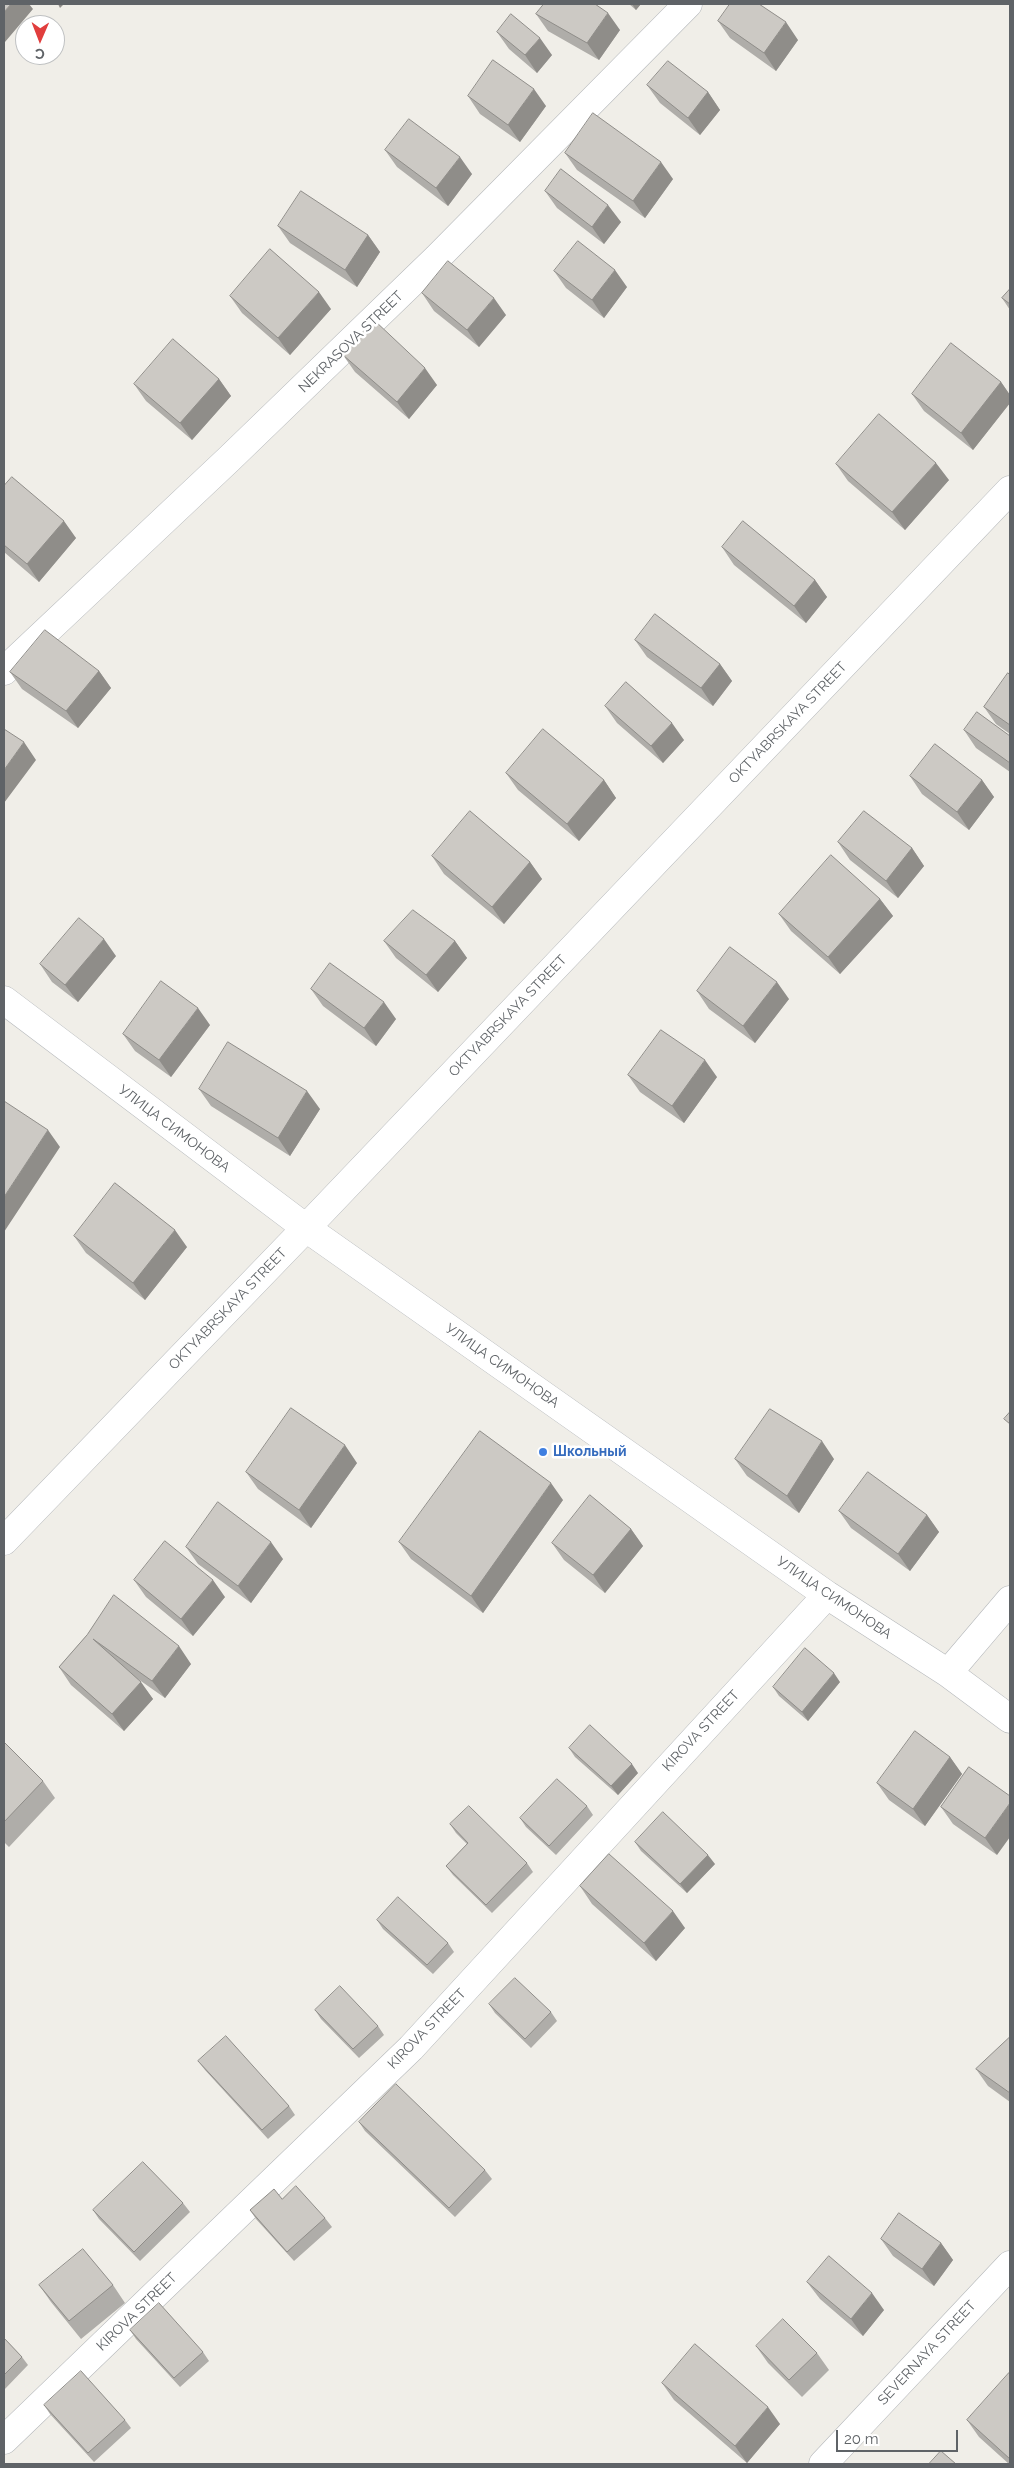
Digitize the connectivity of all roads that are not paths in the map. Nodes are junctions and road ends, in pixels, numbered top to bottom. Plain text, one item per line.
1 (688, 4) edge
2 (1010, 490) edge
3 (4, 671) edge
4 (4, 1000) edge
5 (306, 1228) junction
6 (4, 1541) edge
7 (826, 1595) junction
8 (1010, 1600) edge
9 (948, 1673) junction
10 (1010, 1719) edge
11 (1010, 2264) edge
12 (4, 2440) edge
13 (823, 2464) edge

1 - 3 street, NEKRASOVA STREET
2 - 5 street, OKTYABRSKAYA STREET
4 - 5 street, УЛИЦА СИМОНОВА
5 - 6 street, OKTYABRSKAYA STREET
5 - 7 street, УЛИЦА СИМОНОВА
7 - 9 street, УЛИЦА СИМОНОВА
7 - 12 street, KIROVA STREET
8 - 9 street
9 - 10 street, УЛИЦА СИМОНОВА
11 - 13 street, SEVERNAYA STREET

